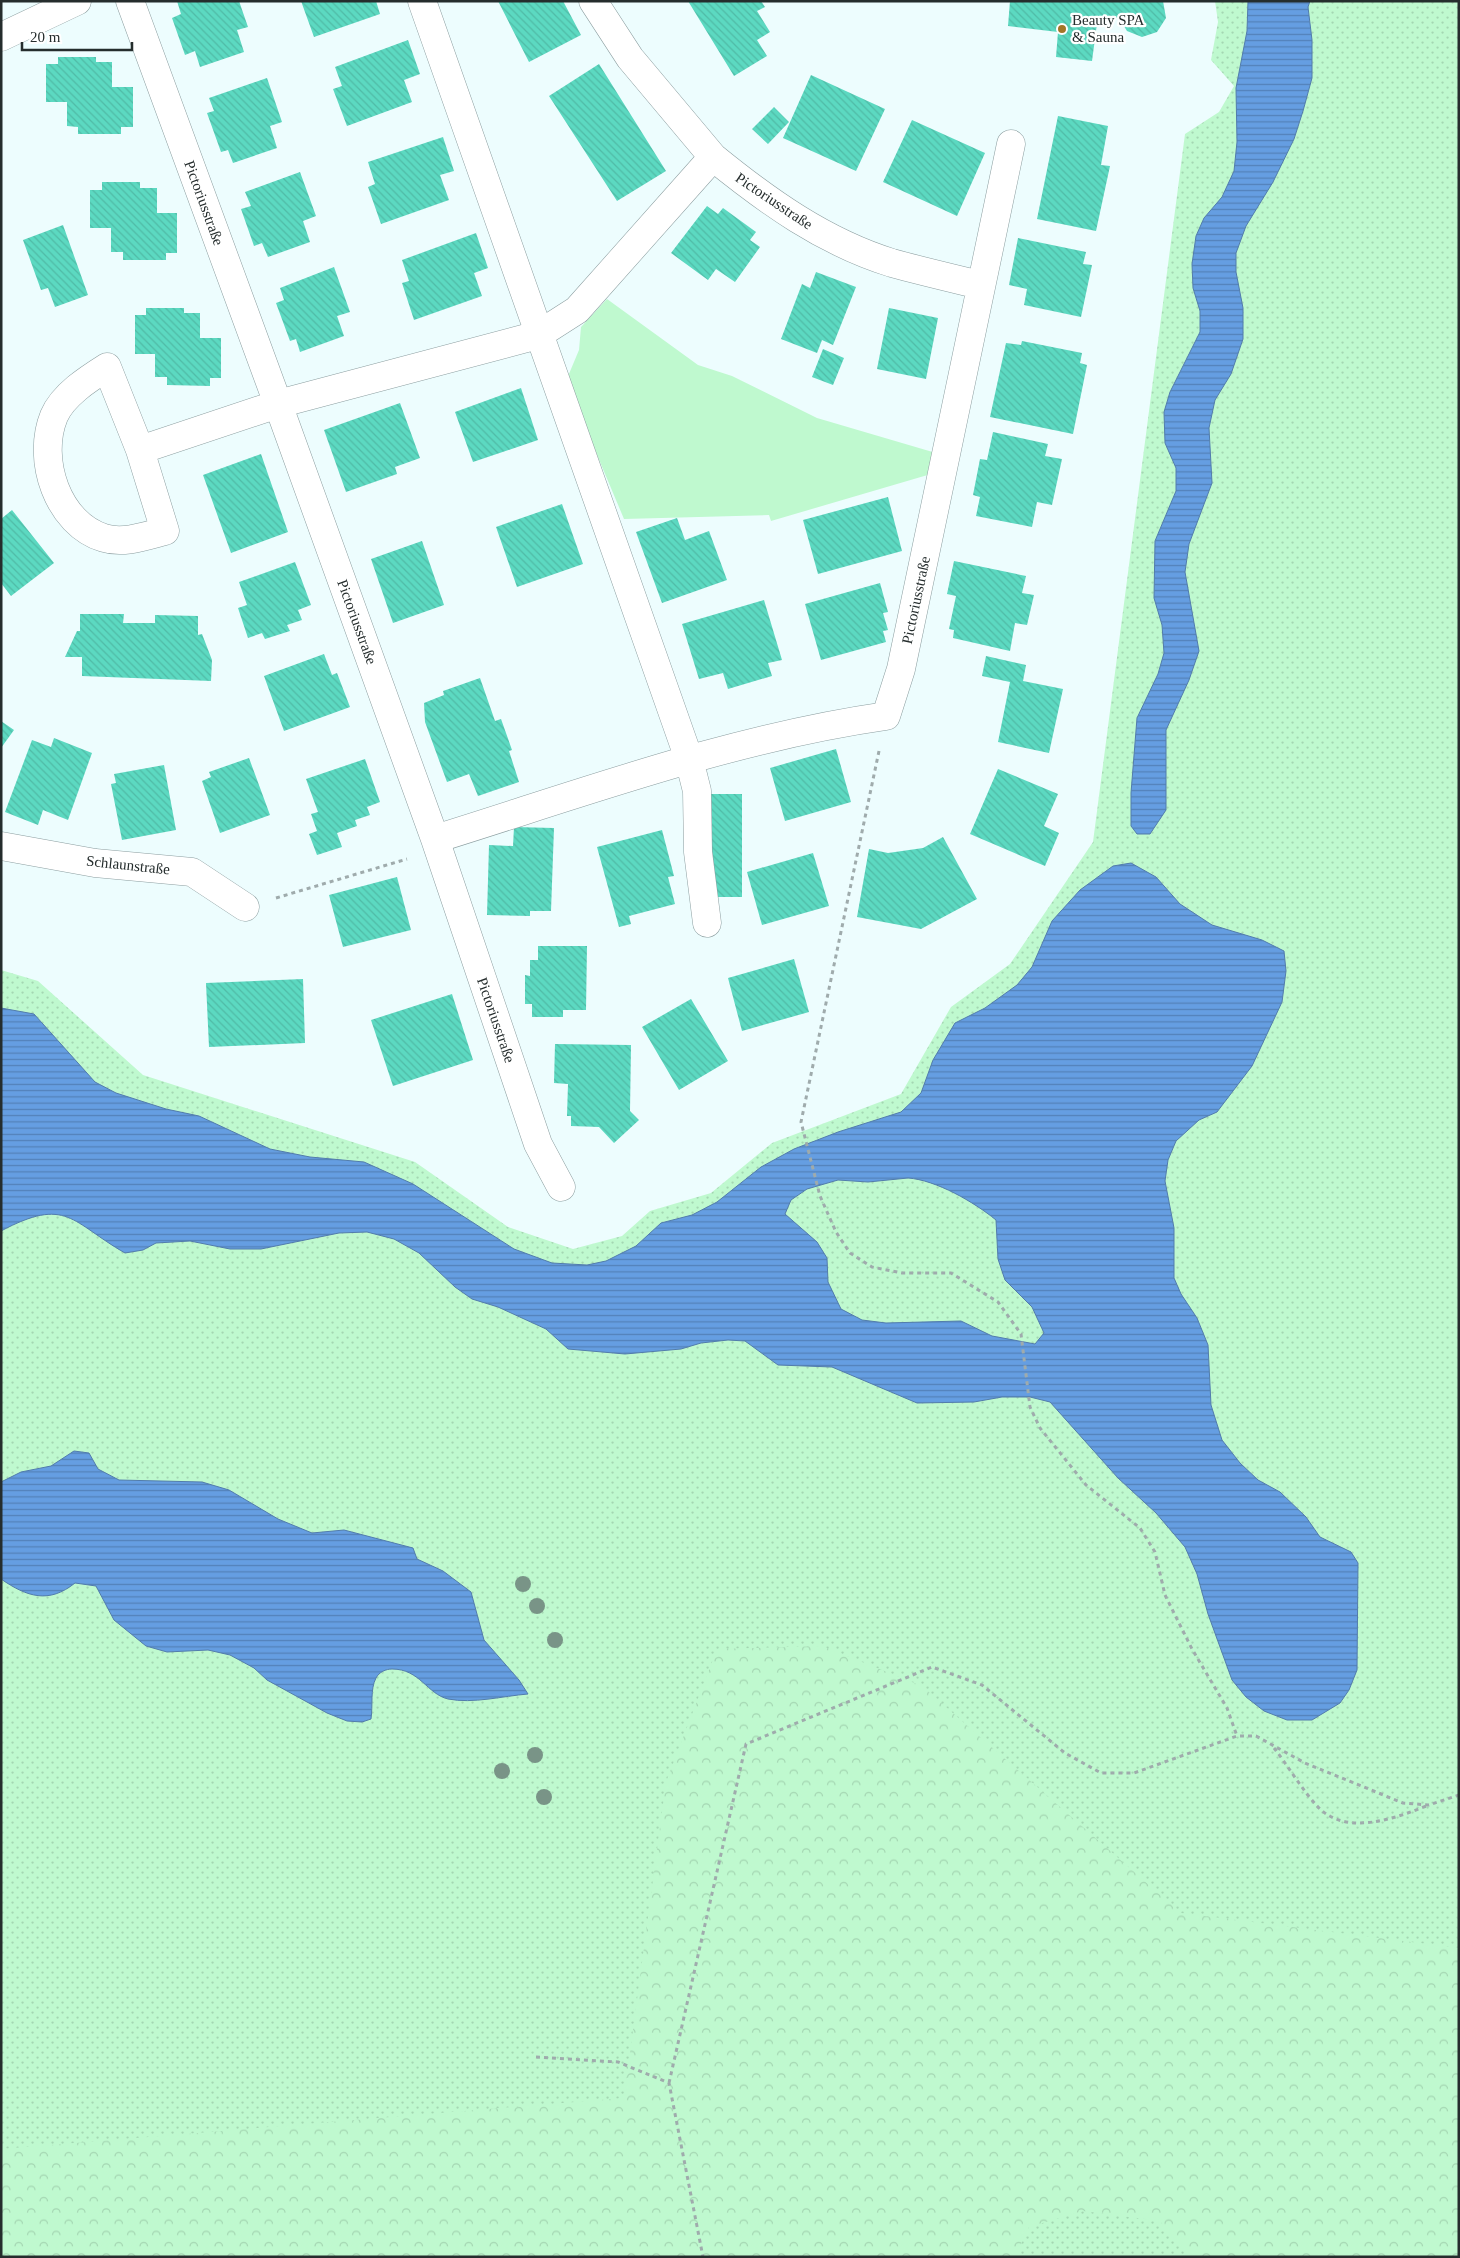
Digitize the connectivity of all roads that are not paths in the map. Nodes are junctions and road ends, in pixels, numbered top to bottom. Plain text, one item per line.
1 (77, 1) edge
2 (130, 1) edge
3 (422, 1) edge
4 (594, 1) edge
5 (1, 37) edge
6 (1011, 144) dead end
7 (713, 157) junction
8 (980, 285) junction
9 (538, 335) junction
10 (278, 404) junction
11 (140, 450) junction
12 (689, 759) junction
13 (437, 845) junction
14 (1, 846) edge
15 (245, 907) road end
16 (707, 923) dead end
17 (561, 1187) dead end

1 - 5 street
2 - 10 street, Pictoriusstraße
3 - 9 street
4 - 7 street, Pictoriusstraße
6 - 8 street, Pictoriusstraße
7 - 8 street, Pictoriusstraße
7 - 9 street
8 - 12 street, Pictoriusstraße
9 - 10 street
9 - 12 street
10 - 11 street
10 - 13 street, Pictoriusstraße
11 - 11 street
12 - 13 street
12 - 16 street
13 - 17 street, Pictoriusstraße
14 - 15 street, Schlaunstraße

